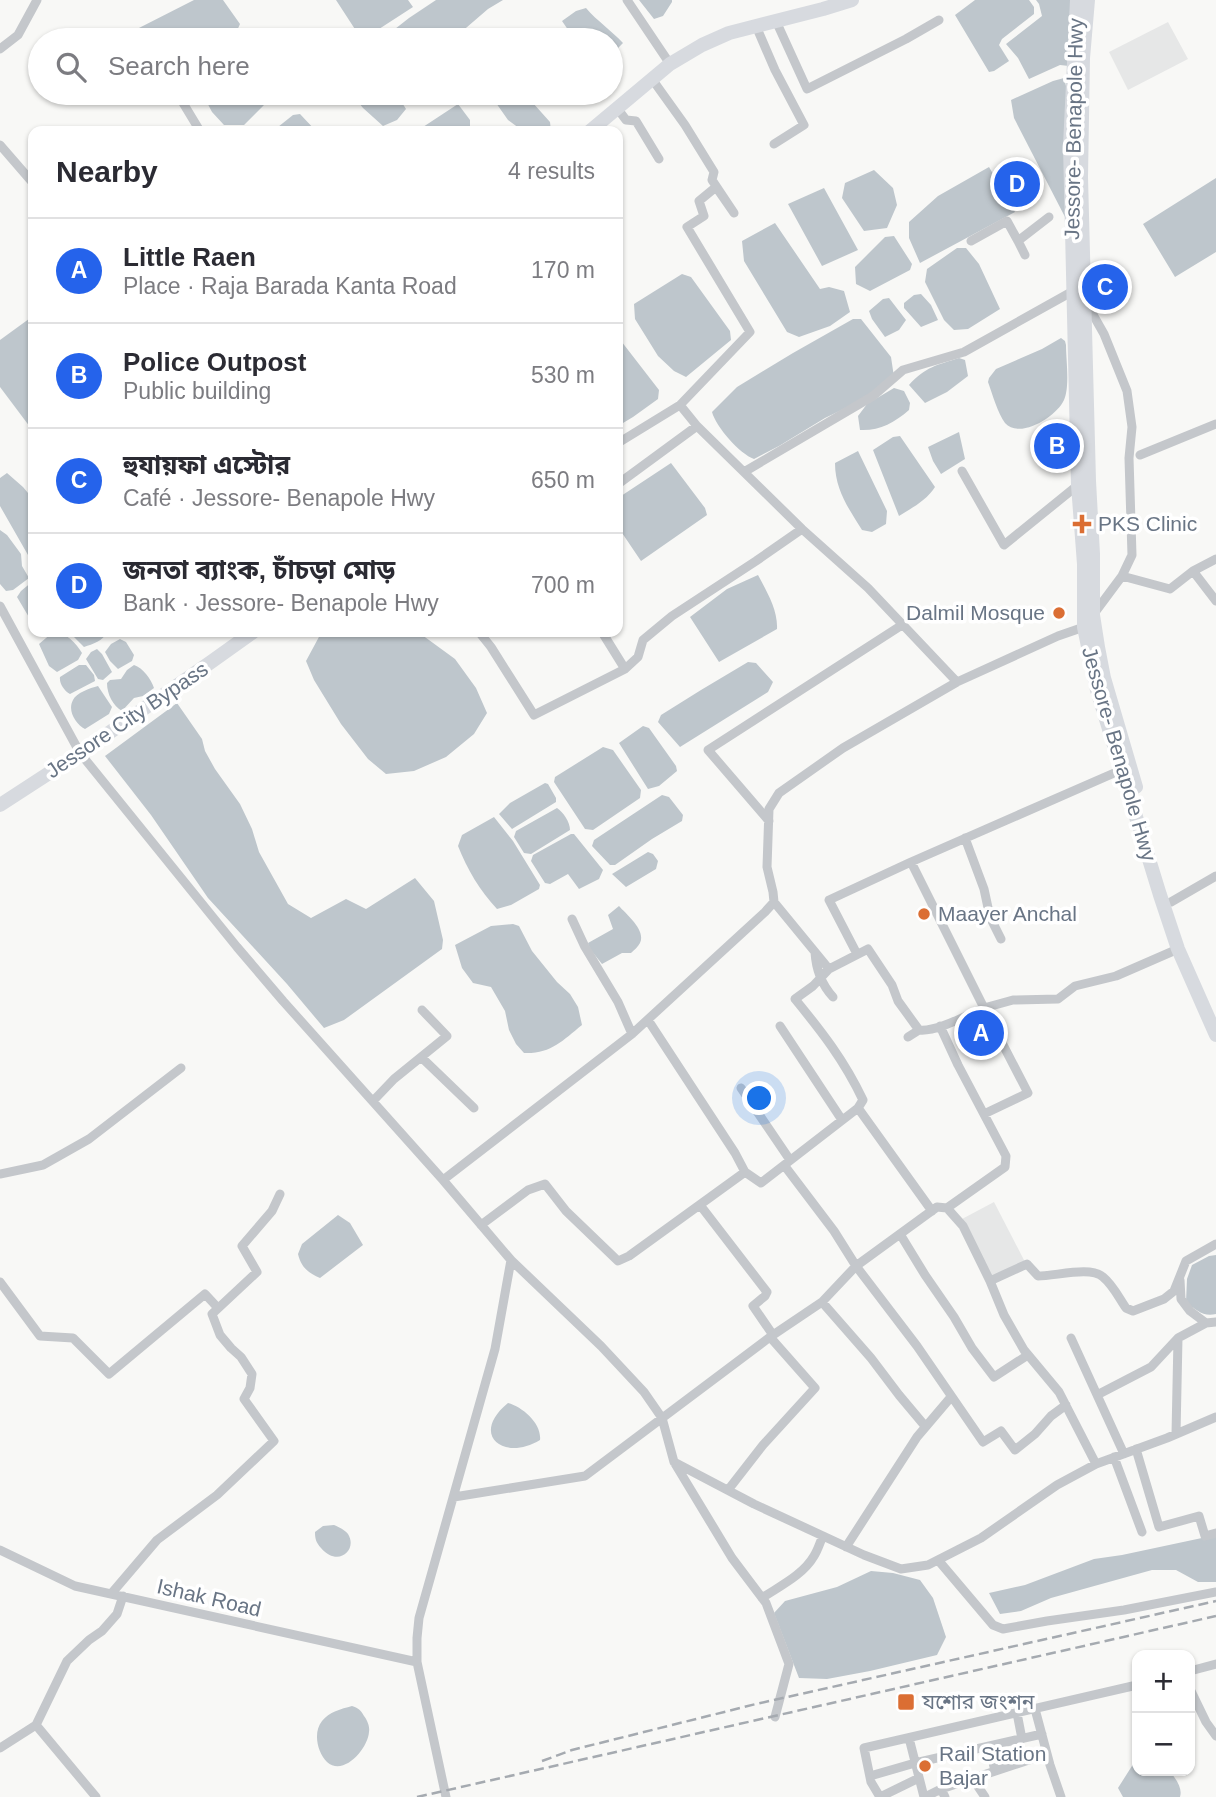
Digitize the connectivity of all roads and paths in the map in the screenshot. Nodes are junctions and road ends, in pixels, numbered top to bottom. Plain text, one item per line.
1 (37, 0) edge
2 (628, 0) edge
3 (852, 0) edge
4 (1077, 0) edge
5 (1088, 0) edge
6 (939, 20) dead end
7 (776, 21) junction
8 (756, 26) junction
9 (0, 49) edge
10 (670, 64) junction
11 (652, 79) junction
12 (807, 89) junction
13 (790, 97) junction
14 (623, 103) edge
15 (184, 105) edge
16 (621, 105) edge
17 (617, 108) junction
18 (197, 126) edge
19 (596, 126) edge
20 (0, 145) edge
21 (774, 145) dead end
22 (659, 159) dead end
23 (28, 177) edge
24 (1049, 217) dead end
25 (971, 241) dead end
26 (1018, 241) junction
27 (1025, 256) dead end
28 (1080, 295) junction
29 (680, 405) junction
30 (1216, 424) edge
31 (697, 426) junction
32 (623, 440) edge
33 (1140, 455) dead end
34 (962, 471) dead end
35 (744, 472) junction
36 (623, 480) edge
37 (1078, 485) junction
38 (802, 529) junction
39 (1216, 559) edge
40 (1194, 571) junction
41 (1122, 576) junction
42 (1216, 601) edge
43 (0, 606) edge
44 (1093, 615) junction
45 (902, 625) junction
46 (1084, 627) junction
47 (246, 637) edge
48 (483, 637) edge
49 (605, 637) edge
50 (625, 669) junction
51 (957, 682) junction
52 (80, 753) junction
53 (1121, 770) junction
54 (0, 805) edge
55 (769, 821) junction
56 (965, 838) junction
57 (911, 862) junction
58 (1216, 876) edge
59 (774, 902) junction
60 (1171, 902) junction
61 (572, 919) dead end
62 (1001, 939) dead end
63 (1178, 949) junction
64 (815, 952) junction
65 (858, 954) junction
66 (829, 969) junction
67 (832, 997) dead end
68 (984, 1009) junction
69 (422, 1010) dead end
70 (1216, 1013) edge
71 (648, 1020) junction
72 (780, 1026) dead end
73 (940, 1026) junction
74 (919, 1030) junction
75 (632, 1034) junction
76 (1216, 1035) edge
77 (908, 1037) dead end
78 (421, 1057) junction
79 (181, 1068) dead end
80 (741, 1088) dead end
81 (373, 1101) junction
82 (474, 1108) dead end
83 (858, 1108) junction
84 (984, 1114) junction
85 (842, 1120) junction
86 (787, 1163) junction
87 (745, 1172) junction
88 (0, 1174) edge
89 (443, 1180) junction
90 (280, 1194) dead end
91 (701, 1205) junction
92 (947, 1208) junction
93 (932, 1211) junction
94 (481, 1225) junction
95 (900, 1234) junction
96 (1216, 1244) edge
97 (511, 1260) junction
98 (856, 1266) junction
99 (1180, 1279) junction
100 (990, 1280) junction
101 (0, 1282) edge
102 (822, 1302) junction
103 (218, 1308) junction
104 (1211, 1322) edge
105 (771, 1336) junction
106 (1071, 1338) dead end
107 (1178, 1338) junction
108 (1028, 1354) junction
109 (1097, 1395) junction
110 (951, 1397) junction
111 (1066, 1405) junction
112 (1216, 1417) edge
113 (662, 1418) junction
114 (925, 1426) junction
115 (1176, 1434) junction
116 (1136, 1449) junction
117 (1119, 1455) junction
118 (674, 1462) junction
119 (1096, 1464) junction
120 (728, 1490) junction
121 (454, 1497) junction
122 (1142, 1532) dead end
123 (1216, 1533) edge
124 (823, 1535) junction
125 (846, 1547) junction
126 (0, 1550) edge
127 (938, 1560) junction
128 (1216, 1592) edge
129 (111, 1594) junction
130 (123, 1596) junction
131 (762, 1598) junction
132 (417, 1662) junction
133 (1216, 1664) edge
134 (1195, 1670) edge
135 (1132, 1686) edge
136 (1195, 1699) edge
137 (1035, 1709) junction
138 (1017, 1713) junction
139 (775, 1717) dead end
140 (36, 1725) junction
141 (1042, 1734) junction
142 (1216, 1736) edge
143 (909, 1738) junction
144 (1022, 1738) junction
145 (989, 1746) junction
146 (0, 1748) edge
147 (1047, 1754) junction
148 (915, 1763) junction
149 (995, 1771) junction
150 (870, 1776) junction
151 (919, 1778) junction
152 (972, 1779) junction
153 (943, 1793) edge
154 (96, 1797) edge
155 (446, 1797) edge
156 (880, 1797) edge
157 (925, 1797) edge
158 (985, 1797) edge
159 (1061, 1797) edge

1 - 9 street
2 - 10 street
3 - 7 highway
4 - 28 highway, Jessore- Benapole Hwy
5 - 28 highway, Jessore- Benapole Hwy
6 - 12 street
7 - 8 highway
7 - 12 street
8 - 10 highway
8 - 13 street
10 - 11 highway
11 - 14 highway
11 - 29 street
12 - 13 street
13 - 21 street
15 - 18 street
16 - 17 highway
17 - 19 highway
17 - 22 street
20 - 23 street
24 - 26 street
25 - 26 street
26 - 27 street
28 - 35 street
28 - 37 highway, Jessore- Benapole Hwy
28 - 41 street
28 - 44 highway, Jessore- Benapole Hwy
29 - 31 street
29 - 32 street
30 - 33 street
31 - 35 street
31 - 36 street
34 - 37 street
35 - 38 street
37 - 46 highway, Jessore- Benapole Hwy
38 - 45 street
38 - 50 street
39 - 40 street
40 - 41 street
40 - 42 street
41 - 44 street
43 - 52 street
44 - 46 street
44 - 60 highway, Jessore- Benapole Hwy
45 - 51 street
45 - 55 street
46 - 51 street
46 - 53 highway, Jessore- Benapole Hwy
47 - 52 highway, Jessore City Bypass
48 - 50 street
49 - 50 street
51 - 55 street
52 - 54 highway, Jessore City Bypass
52 - 81 street
53 - 56 street
53 - 63 highway, Jessore- Benapole Hwy
55 - 59 street
56 - 57 street
56 - 62 street
57 - 65 street
57 - 68 street
58 - 60 street
59 - 64 street
59 - 71 street
60 - 70 highway, Jessore- Benapole Hwy
61 - 75 street
63 - 68 street
63 - 76 highway, Jessore- Benapole Hwy
64 - 66 street
64 - 67 street
65 - 66 street
65 - 74 street
66 - 83 street
68 - 73 street
68 - 84 street
69 - 78 street
71 - 75 street
71 - 87 street
72 - 85 street
73 - 74 street
73 - 84 street
74 - 77 street
75 - 89 street
78 - 81 street
78 - 82 street
79 - 88 street
80 - 86 street
81 - 89 street
83 - 85 street
83 - 93 street
84 - 92 street
85 - 86 street
86 - 87 street
86 - 98 street
87 - 91 street
89 - 94 street
90 - 103 street
91 - 94 street
91 - 105 street
92 - 93 street
92 - 100 street
93 - 95 street
94 - 97 street
95 - 98 street
95 - 108 street
96 - 99 street
97 - 113 street
97 - 121 street
98 - 102 street
98 - 110 street
99 - 100 street
99 - 104 street
100 - 108 street
101 - 103 street
102 - 105 street
102 - 114 street
103 - 129 street
104 - 107 street
105 - 113 street
105 - 120 street
106 - 109 street
107 - 109 street
107 - 115 street
108 - 111 street
109 - 117 street
110 - 111 street
110 - 114 street
111 - 119 street
112 - 115 street
113 - 118 street
113 - 121 street
114 - 125 street
115 - 116 street
116 - 117 street
116 - 123 street
117 - 119 street
117 - 122 street
118 - 120 street
118 - 131 street
119 - 127 street
120 - 124 street
121 - 132 street
124 - 125 street
124 - 131 street
125 - 127 street
126 - 129 street, Ishak Road
127 - 128 street
129 - 130 street, Ishak Road
130 - 132 street, Ishak Road
130 - 140 street
131 - 139 street
132 - 155 street
133 - 134 street
135 - 137 street
136 - 142 street
137 - 138 street
137 - 141 street
138 - 143 street
138 - 144 street
140 - 146 street
140 - 154 street
141 - 144 street
141 - 147 street
143 - 148 street
143 - 150 street
144 - 145 street
145 - 148 street
145 - 149 street
147 - 149 street
147 - 159 street
148 - 150 street
148 - 151 street
149 - 152 street
150 - 156 street
151 - 156 street
151 - 157 street
152 - 153 street
152 - 158 street
153 - 157 street

